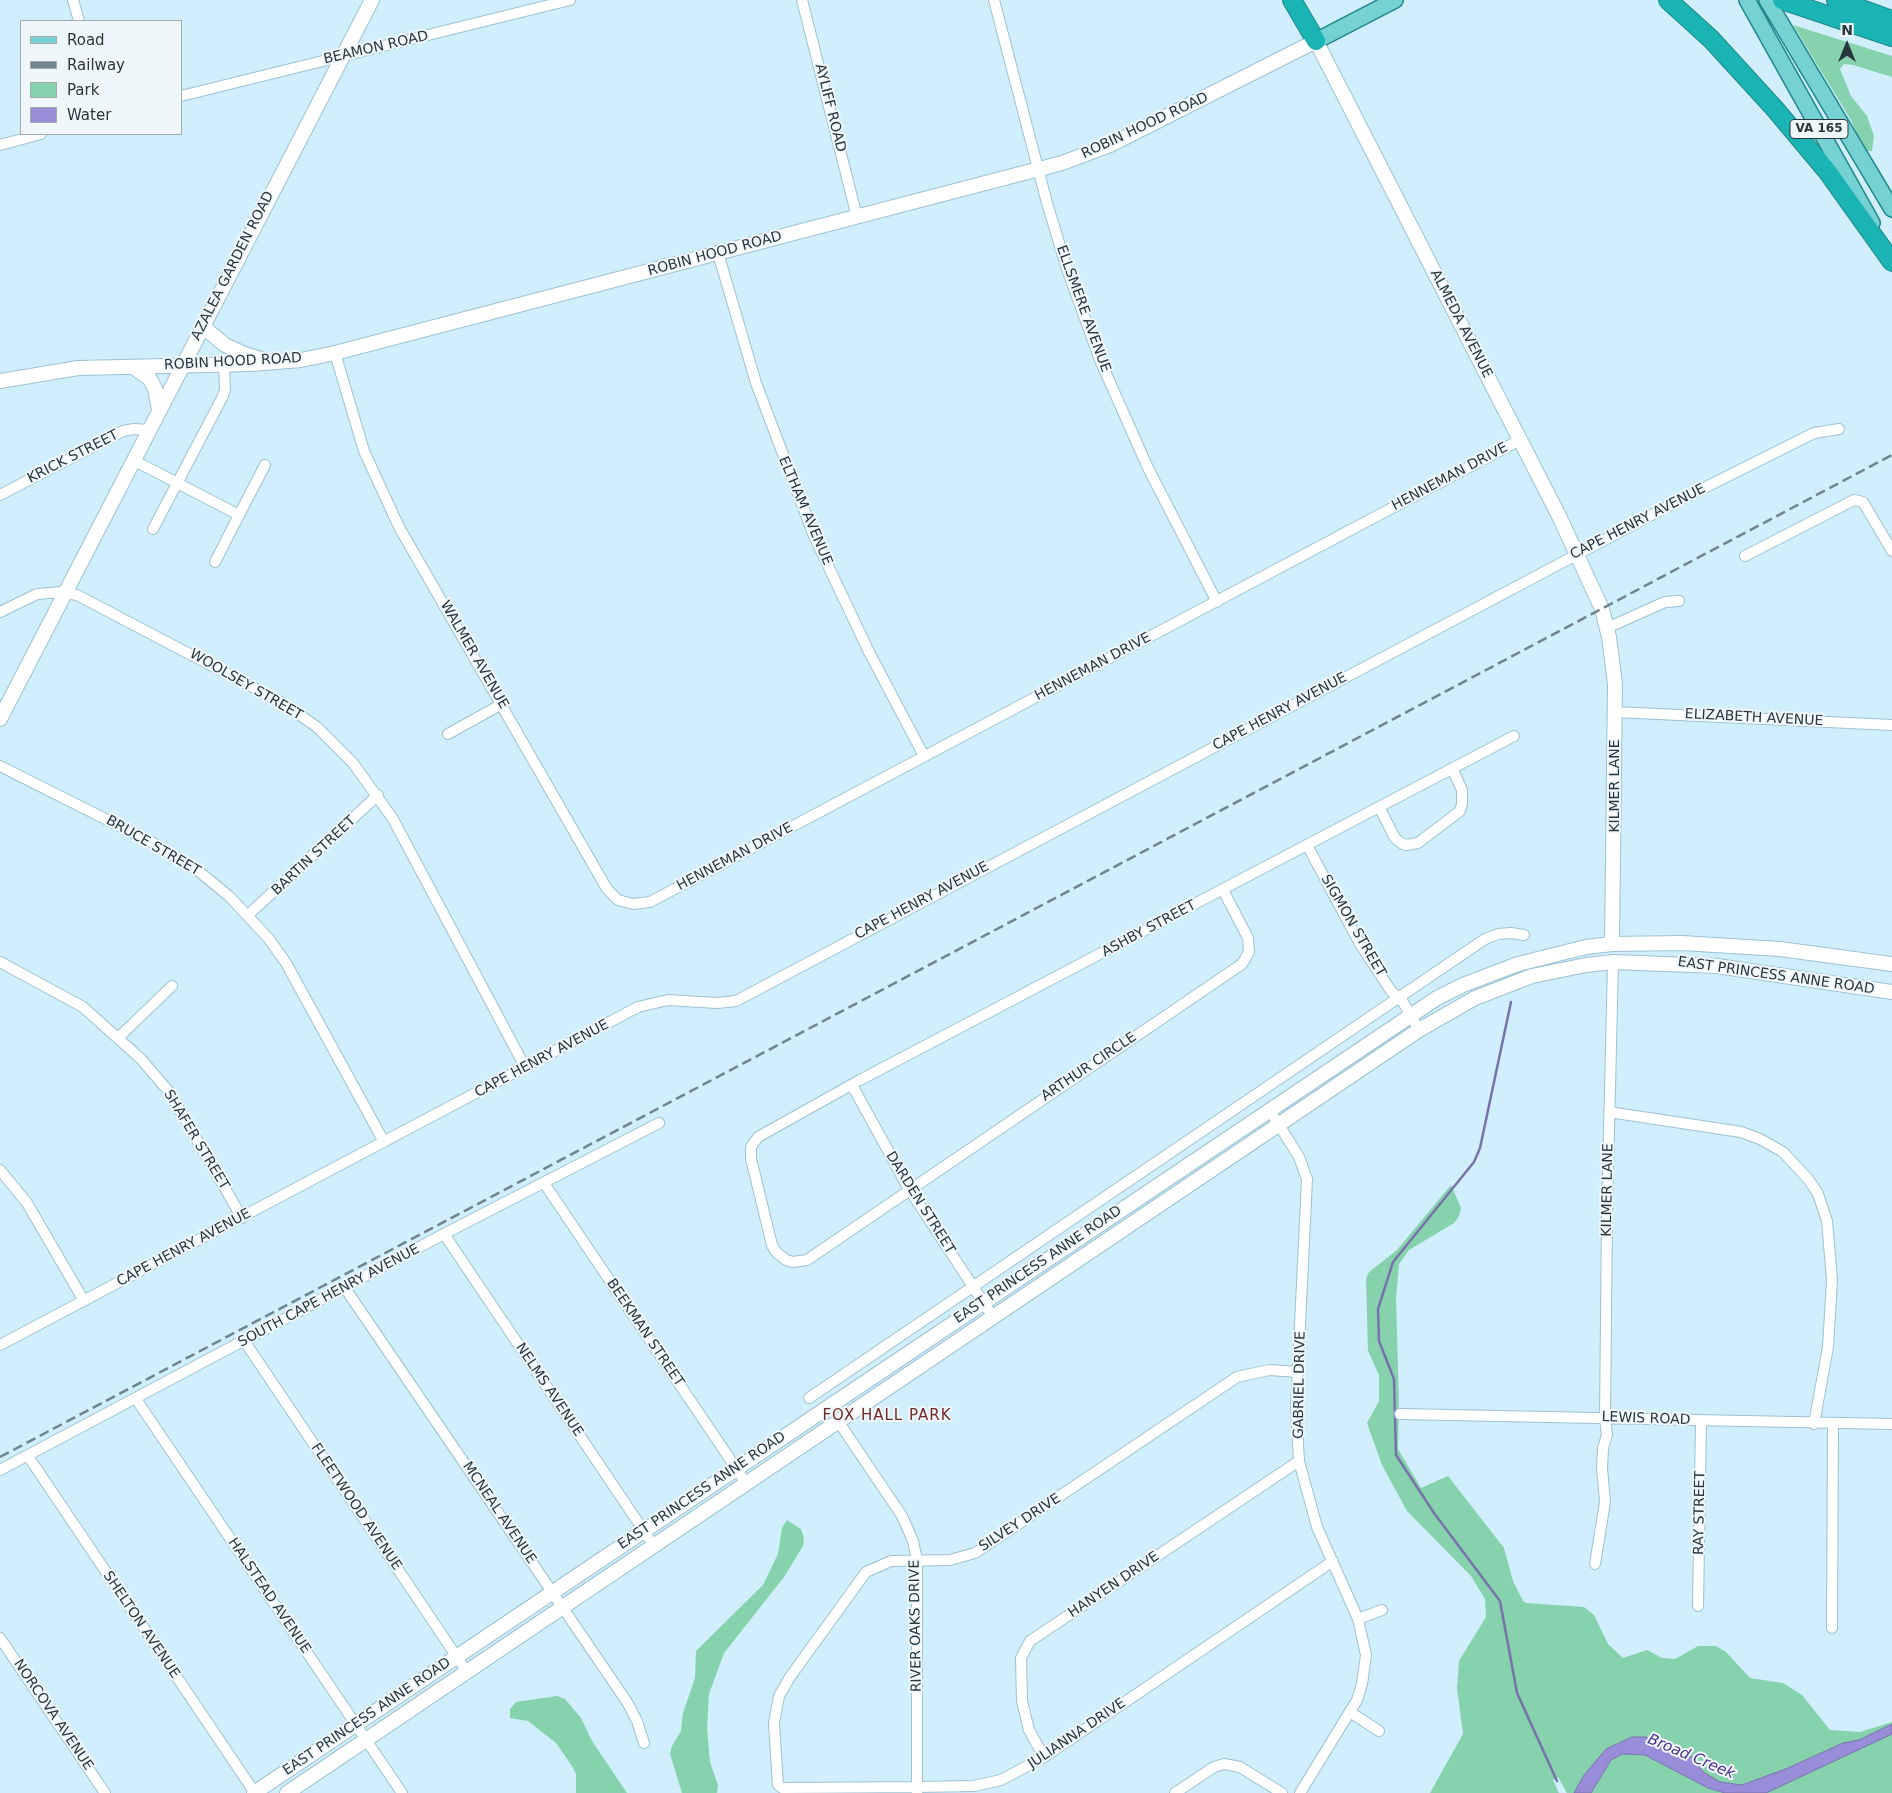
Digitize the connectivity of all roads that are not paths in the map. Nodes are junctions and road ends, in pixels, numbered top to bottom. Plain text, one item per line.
1 (73, 0) edge
2 (372, 0) edge
3 (570, 0) edge
4 (802, 0) edge
5 (994, 0) edge
6 (1292, 0) edge
7 (1395, 0) edge
8 (1668, 0) edge
9 (1747, 0) edge
10 (1767, 0) edge
11 (1836, 0) edge
12 (1787, 2) edge
13 (79, 20) edge
14 (1892, 20) edge
15 (1892, 37) edge
16 (1316, 41) junction
17 (343, 56) junction
18 (182, 96) edge
19 (37, 135) edge
20 (0, 145) edge
21 (1038, 169) junction
22 (1892, 210) edge
23 (857, 217) junction
24 (718, 253) junction
25 (1892, 258) edge
26 (1892, 262) edge
27 (202, 326) junction
28 (335, 353) junction
29 (277, 362) junction
30 (224, 365) junction
31 (182, 366) junction
32 (133, 367) junction
33 (0, 381) edge
34 (159, 410) junction
35 (1839, 429) dead end
36 (149, 430) junction
37 (1520, 440) junction
38 (133, 460) junction
39 (265, 465) dead end
40 (177, 484) junction
41 (0, 495) edge
42 (239, 514) junction
43 (153, 529) dead end
44 (1892, 551) edge
45 (1576, 554) junction
46 (1745, 556) dead end
47 (215, 562) dead end
48 (65, 592) junction
49 (1217, 602) junction
50 (1679, 602) dead end
51 (1602, 609) joint
52 (0, 612) edge
53 (1607, 628) junction
54 (502, 704) junction
55 (1615, 712) junction
56 (0, 719) edge
57 (1892, 725) edge
58 (448, 734) dead end
59 (1514, 736) dead end
60 (924, 756) junction
61 (0, 766) edge
62 (1452, 768) junction
63 (378, 795) junction
64 (1379, 807) junction
65 (1307, 845) junction
66 (1223, 890) junction
67 (664, 894) joint
68 (248, 915) junction
69 (1524, 935) dead end
70 (1612, 954) junction
71 (0, 962) edge
72 (1892, 964) edge
73 (172, 986) dead end
74 (1892, 992) edge
75 (1399, 997) junction
76 (1410, 1014) junction
77 (1419, 1030) junction
78 (119, 1037) junction
79 (525, 1067) junction
80 (852, 1085) junction
81 (1269, 1109) junction
82 (1609, 1112) junction
83 (659, 1123) dead end
84 (1279, 1124) junction
85 (384, 1142) junction
86 (0, 1170) edge
87 (544, 1183) junction
88 (908, 1189) junction
89 (868, 1217) joint
90 (242, 1218) junction
91 (444, 1234) junction
92 (973, 1287) junction
93 (346, 1288) junction
94 (84, 1301) junction
95 (983, 1302) junction
96 (993, 1317) junction
97 (245, 1342) junction
98 (0, 1345) edge
99 (1298, 1372) junction
100 (136, 1398) junction
101 (809, 1398) dead end
102 (1400, 1414) dead end
103 (1605, 1418) junction
104 (838, 1421) junction
105 (1701, 1421) junction
106 (1814, 1424) junction
107 (1833, 1424) junction
108 (1892, 1424) edge
109 (28, 1456) junction
110 (1299, 1461) junction
111 (736, 1468) junction
112 (0, 1470) edge
113 (746, 1483) junction
114 (644, 1531) junction
115 (654, 1546) junction
116 (916, 1560) junction
117 (1333, 1562) junction
118 (1595, 1564) dead end
119 (552, 1592) junction
120 (1698, 1606) dead end
121 (563, 1607) junction
122 (1382, 1610) dead end
123 (1358, 1619) junction
124 (1832, 1628) dead end
125 (0, 1638) edge
126 (456, 1656) junction
127 (467, 1672) junction
128 (1350, 1712) junction
129 (356, 1724) junction
130 (1379, 1731) dead end
131 (366, 1739) junction
132 (644, 1743) dead end
133 (1044, 1757) junction
134 (782, 1788) joint
135 (917, 1790) edge
136 (106, 1793) edge
137 (254, 1793) edge
138 (287, 1793) edge
139 (402, 1793) edge
140 (1175, 1793) edge
141 (1282, 1793) edge
142 (1300, 1793) edge

1 - 13 street
2 - 17 main road, AZALEA GARDEN ROAD
3 - 17 street, BEAMON ROAD
4 - 23 street, AYLIFF ROAD
5 - 21 street, ELLSMERE AVENUE
6 - 16 highway
7 - 16 main road, ROBIN HOOD ROAD
8 - 26 highway
9 - 25 main road, VA 165
10 - 22 main road, VA 165
11 - 14 highway
12 - 15 highway
16 - 21 main road, ROBIN HOOD ROAD
16 - 37 main road, ALMEDA AVENUE
17 - 18 street, BEAMON ROAD
17 - 27 main road, AZALEA GARDEN ROAD
19 - 20 street
21 - 23 main road, ROBIN HOOD ROAD
21 - 49 street, ELLSMERE AVENUE
23 - 24 main road, ROBIN HOOD ROAD
24 - 28 main road, ROBIN HOOD ROAD
24 - 60 street, ELTHAM AVENUE
27 - 29 main road
27 - 31 main road, AZALEA GARDEN ROAD
28 - 29 main road, ROBIN HOOD ROAD
28 - 54 street, WALMER AVENUE
29 - 30 main road, ROBIN HOOD ROAD
30 - 31 main road, ROBIN HOOD ROAD
30 - 40 street
31 - 32 main road, ROBIN HOOD ROAD
31 - 34 main road, AZALEA GARDEN ROAD
32 - 33 main road, ROBIN HOOD ROAD
32 - 34 main road
34 - 36 main road, AZALEA GARDEN ROAD
35 - 45 street, CAPE HENRY AVENUE
36 - 38 main road, AZALEA GARDEN ROAD
36 - 41 street, KRICK STREET
37 - 45 main road, ALMEDA AVENUE
37 - 49 street, HENNEMAN DRIVE
38 - 40 street
38 - 48 main road, AZALEA GARDEN ROAD
39 - 42 street
40 - 42 street
40 - 43 street
42 - 47 street
44 - 46 street
45 - 51 main road, ALMEDA AVENUE
45 - 79 street, CAPE HENRY AVENUE
48 - 52 street, WOOLSEY STREET
48 - 56 main road, AZALEA GARDEN ROAD
48 - 63 street, WOOLSEY STREET
49 - 60 street, HENNEMAN DRIVE
50 - 53 street
51 - 53 main road, KILMER LANE
53 - 55 main road, KILMER LANE
54 - 58 street
54 - 67 street, WALMER AVENUE
55 - 57 street, ELIZABETH AVENUE
55 - 70 main road, KILMER LANE
59 - 62 street, ASHBY STREET
60 - 67 street, HENNEMAN DRIVE
61 - 68 street, BRUCE STREET
62 - 64 street, ASHBY STREET
62 - 64 street
63 - 68 street, BARTIN STREET
63 - 79 street, WOOLSEY STREET
64 - 65 street, ASHBY STREET
65 - 66 street, ASHBY STREET
65 - 75 street, SIGMON STREET
66 - 80 street, ASHBY STREET
66 - 88 street, ARTHUR CIRCLE
68 - 85 street, BRUCE STREET
69 - 75 street
70 - 72 main road, EAST PRINCESS ANNE ROAD
70 - 74 main road, EAST PRINCESS ANNE ROAD
70 - 76 main road, EAST PRINCESS ANNE ROAD
70 - 77 main road, EAST PRINCESS ANNE ROAD
70 - 82 street, KILMER LANE
71 - 78 street, SHAFER STREET
73 - 78 street
75 - 76 street, SIGMON STREET
75 - 92 street
76 - 77 street, SIGMON STREET
76 - 81 main road, EAST PRINCESS ANNE ROAD
77 - 84 main road, EAST PRINCESS ANNE ROAD
78 - 90 street, SHAFER STREET
79 - 85 street, CAPE HENRY AVENUE
80 - 88 street, DARDEN STREET
80 - 89 street, ASHBY STREET
81 - 84 street, GABRIEL DRIVE
81 - 95 main road, EAST PRINCESS ANNE ROAD
82 - 103 street, KILMER LANE
82 - 106 street
83 - 87 street, SOUTH CAPE HENRY AVENUE
84 - 96 main road, EAST PRINCESS ANNE ROAD
84 - 99 street, GABRIEL DRIVE
85 - 90 street, CAPE HENRY AVENUE
86 - 94 street
87 - 91 street, SOUTH CAPE HENRY AVENUE
87 - 111 street, BEEKMAN STREET
88 - 89 street, ARTHUR CIRCLE
88 - 92 street, DARDEN STREET
90 - 94 street, CAPE HENRY AVENUE
91 - 93 street, SOUTH CAPE HENRY AVENUE
91 - 114 street, NELMS AVENUE
92 - 95 street, DARDEN STREET
92 - 101 street
93 - 97 street, SOUTH CAPE HENRY AVENUE
93 - 119 street, MCNEAL AVENUE
94 - 98 street, CAPE HENRY AVENUE
95 - 96 street, DARDEN STREET
95 - 111 main road, EAST PRINCESS ANNE ROAD
96 - 104 main road, EAST PRINCESS ANNE ROAD
97 - 100 street, SOUTH CAPE HENRY AVENUE
97 - 126 street, FLEETWOOD AVENUE
99 - 110 street, GABRIEL DRIVE
99 - 116 street, SILVEY DRIVE
100 - 109 street, SOUTH CAPE HENRY AVENUE
100 - 129 street, HALSTEAD AVENUE
102 - 103 street, LEWIS ROAD
103 - 105 street, LEWIS ROAD
103 - 118 street, KILMER LANE
104 - 113 main road, EAST PRINCESS ANNE ROAD
104 - 116 street, RIVER OAKS DRIVE
105 - 106 street, LEWIS ROAD
105 - 120 street, RAY STREET
106 - 107 street, LEWIS ROAD
107 - 108 street, LEWIS ROAD
107 - 124 street
109 - 112 street, SOUTH CAPE HENRY AVENUE
109 - 137 street, SHELTON AVENUE
110 - 117 street, GABRIEL DRIVE
110 - 133 street, HANYEN DRIVE
111 - 113 street, BEEKMAN STREET
111 - 114 main road, EAST PRINCESS ANNE ROAD
113 - 115 main road, EAST PRINCESS ANNE ROAD
114 - 115 street, NELMS AVENUE
114 - 119 main road, EAST PRINCESS ANNE ROAD
115 - 121 main road, EAST PRINCESS ANNE ROAD
116 - 134 street, SILVEY DRIVE
116 - 135 street, RIVER OAKS DRIVE
117 - 123 street, GABRIEL DRIVE
117 - 133 street, JULIANNA DRIVE
119 - 121 street, MCNEAL AVENUE
119 - 126 main road, EAST PRINCESS ANNE ROAD
121 - 127 main road, EAST PRINCESS ANNE ROAD
121 - 132 street, MCNEAL AVENUE
122 - 123 street
123 - 128 street, GABRIEL DRIVE
125 - 136 street, NORCOVA AVENUE
126 - 127 street, FLEETWOOD AVENUE
126 - 129 main road, EAST PRINCESS ANNE ROAD
127 - 131 main road, EAST PRINCESS ANNE ROAD
128 - 130 street
128 - 142 street, GABRIEL DRIVE
129 - 131 street, HALSTEAD AVENUE
129 - 137 main road, EAST PRINCESS ANNE ROAD
131 - 138 main road, EAST PRINCESS ANNE ROAD
131 - 139 street, HALSTEAD AVENUE
133 - 135 street, JULIANNA DRIVE
134 - 135 street, JULIANNA DRIVE
140 - 141 street

